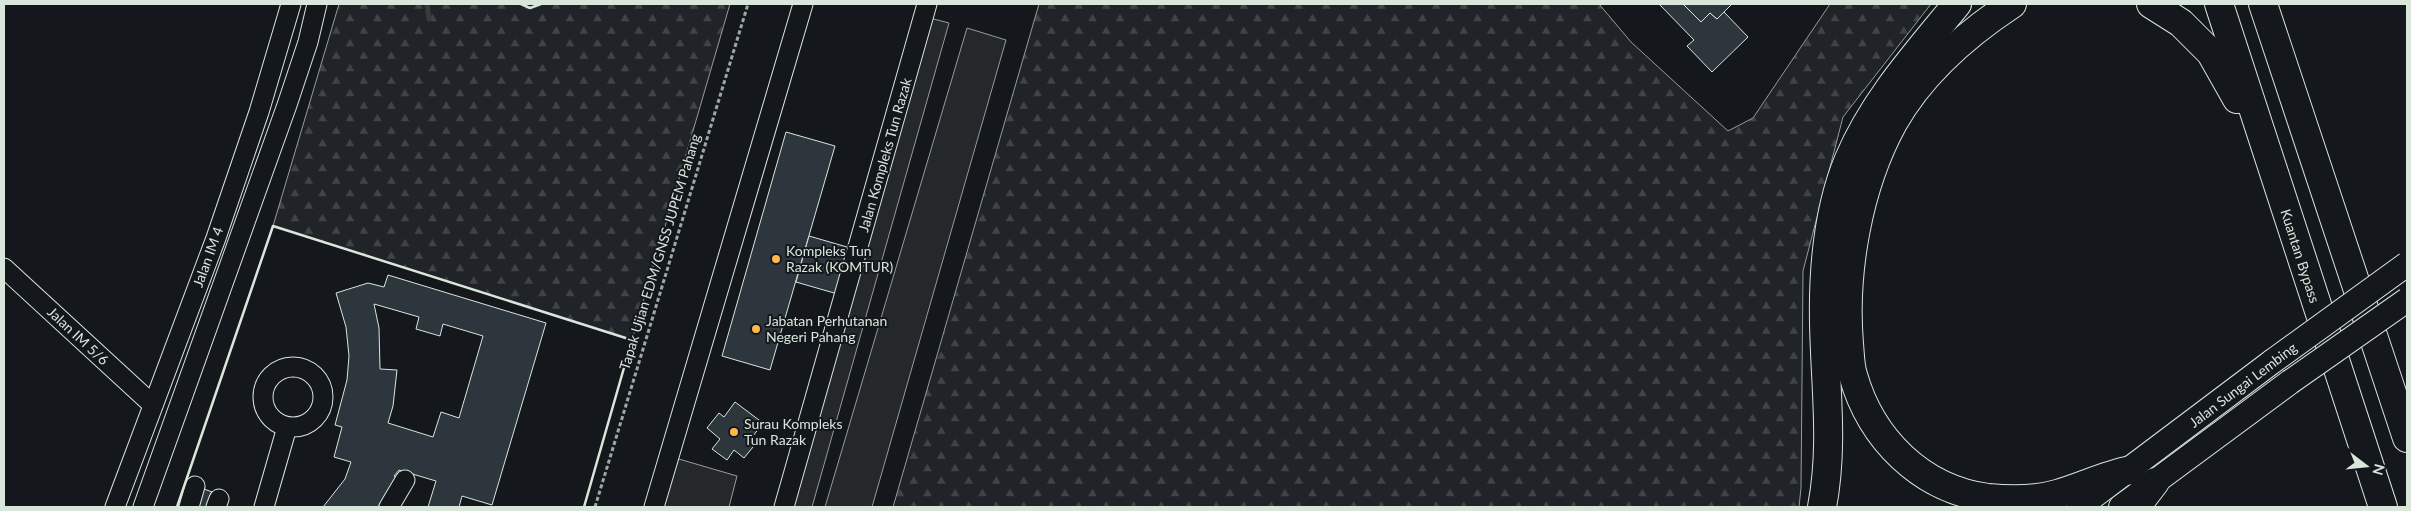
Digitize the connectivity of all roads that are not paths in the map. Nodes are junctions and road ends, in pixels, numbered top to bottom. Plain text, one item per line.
1 (291, 4) edge
2 (317, 4) edge
3 (803, 4) edge
4 (927, 4) edge
5 (1957, 4) edge
6 (2012, 4) edge
7 (2151, 4) edge
8 (2219, 4) edge
9 (2262, 4) edge
10 (2275, 4) edge
11 (2275, 42) junction
12 (2263, 144) junction
13 (216, 238) junction
14 (237, 244) junction
15 (2407, 264) edge
16 (4, 268) edge
17 (2407, 300) edge
18 (153, 405) junction
19 (287, 427) dead end
20 (2407, 438) edge
21 (2131, 470) junction
22 (405, 480) dead end
23 (2155, 482) junction
24 (195, 486) dead end
25 (144, 506) edge
26 (115, 507) edge
27 (189, 507) edge
28 (264, 507) edge
29 (389, 507) edge
30 (654, 507) edge
31 (784, 507) edge
32 (1822, 507) edge
33 (2079, 507) edge
34 (2121, 507) edge
35 (2136, 507) edge
36 (2383, 507) edge

1 - 13 street, Jalan IM 4
2 - 14 street, Jalan IM 4
3 - 30 street
4 - 31 street, Jalan Kompleks Tun Razak
5 - 32 highway
6 - 21 highway
7 - 12 highway
8 - 12 highway, Kuantan Bypass
9 - 11 highway
10 - 11 highway
11 - 20 highway
12 - 36 highway, Kuantan Bypass
13 - 14 street
13 - 18 street, Jalan IM 4
14 - 25 street, Jalan IM 4
15 - 21 main road, Jalan Sungai Lembing, bridge
16 - 18 street, Jalan IM 5/6
17 - 23 main road, Jalan Sungai Lembing, bridge
18 - 26 street, Jalan IM 4
19 - 28 street
21 - 33 main road, Jalan Sungai Lembing
22 - 29 street
23 - 34 main road, Jalan Sungai Lembing
23 - 35 highway
24 - 27 street

